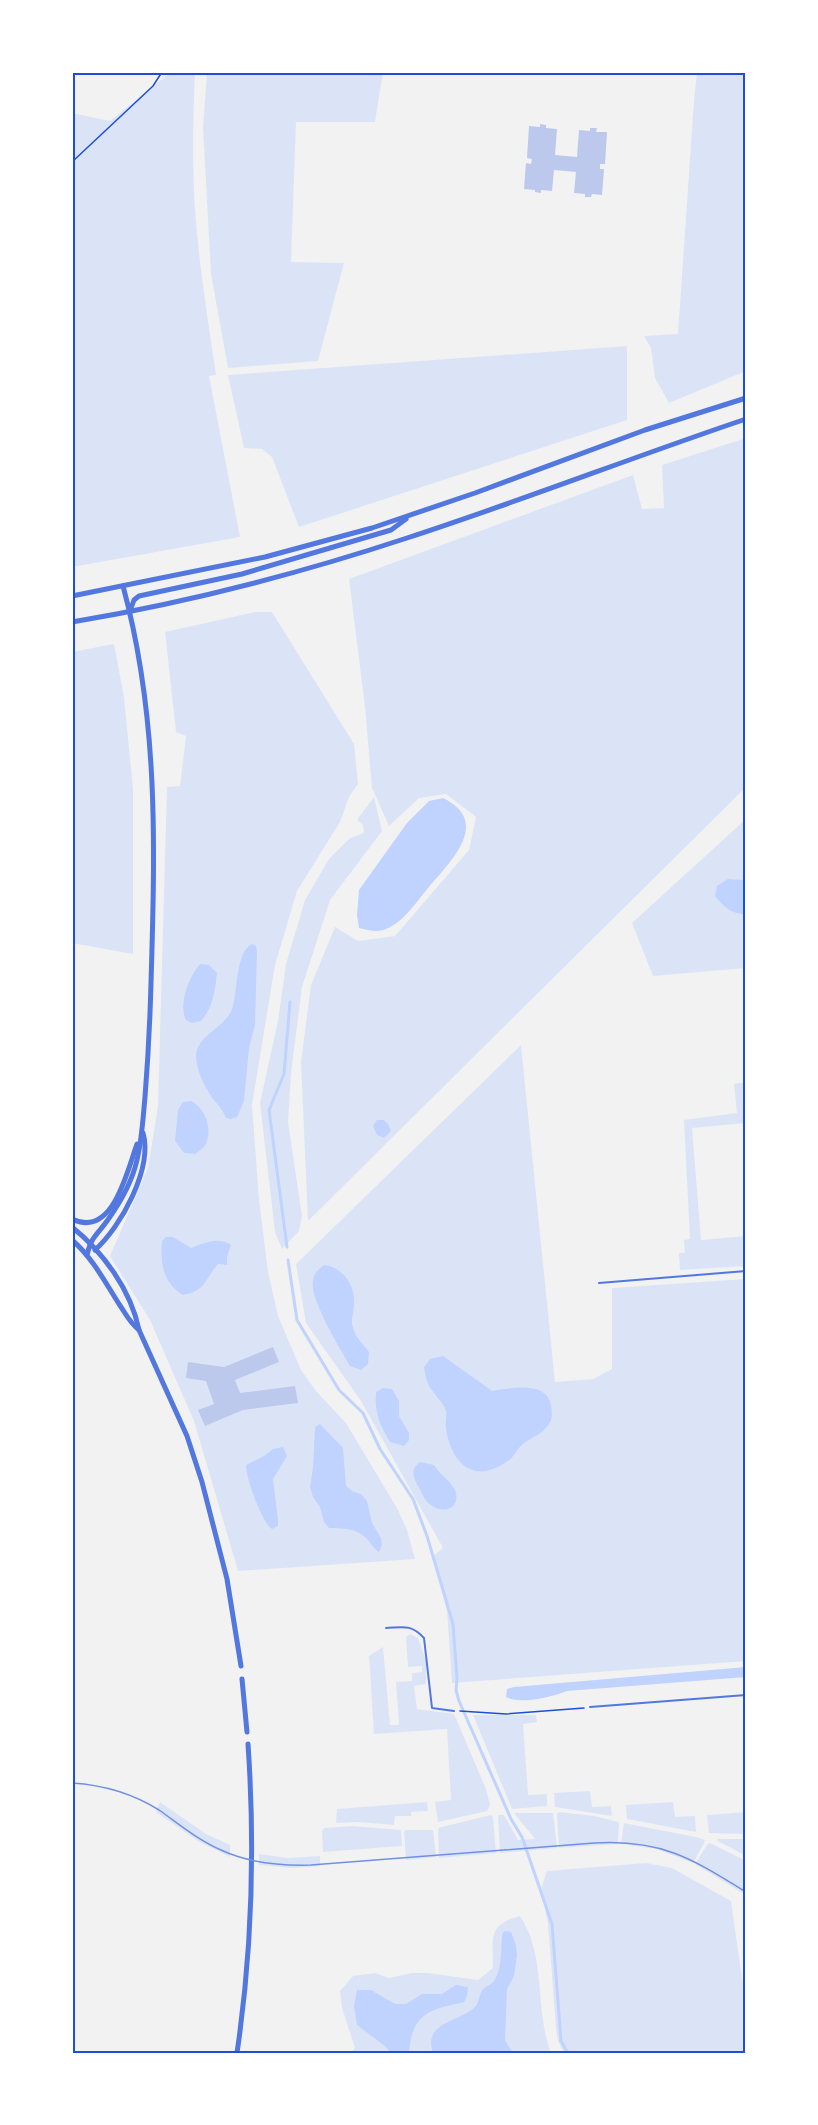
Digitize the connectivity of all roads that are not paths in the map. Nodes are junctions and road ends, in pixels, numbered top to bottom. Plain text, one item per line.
1 (746, 398) edge
2 (746, 419) edge
3 (410, 515) junction
4 (123, 586) junction
5 (72, 596) edge
6 (130, 612) junction
7 (72, 622) edge
8 (142, 1131) junction
9 (72, 1219) edge
10 (72, 1227) edge
11 (72, 1240) edge
12 (90, 1242) junction
13 (96, 1250) junction
14 (87, 1255) junction
15 (746, 1271) edge
16 (599, 1283) dead end
17 (139, 1330) junction
18 (386, 1628) dead end
19 (241, 1666) dead end
20 (242, 1679) dead end
21 (746, 1695) edge
22 (590, 1707) road end
23 (454, 1711) dead end
24 (247, 1732) dead end
25 (248, 1744) dead end
26 (237, 2053) edge

1 - 3 street
2 - 6 street
3 - 4 street
3 - 6 street
4 - 5 street
4 - 6 street
6 - 7 street
6 - 8 street
8 - 9 street
8 - 12 street
8 - 13 street
10 - 12 street
11 - 14 street
12 - 13 street
12 - 14 street
13 - 14 street
13 - 17 street
14 - 17 street
15 - 16 lane
17 - 19 street
18 - 23 lane
20 - 24 street
21 - 22 lane
25 - 26 street

